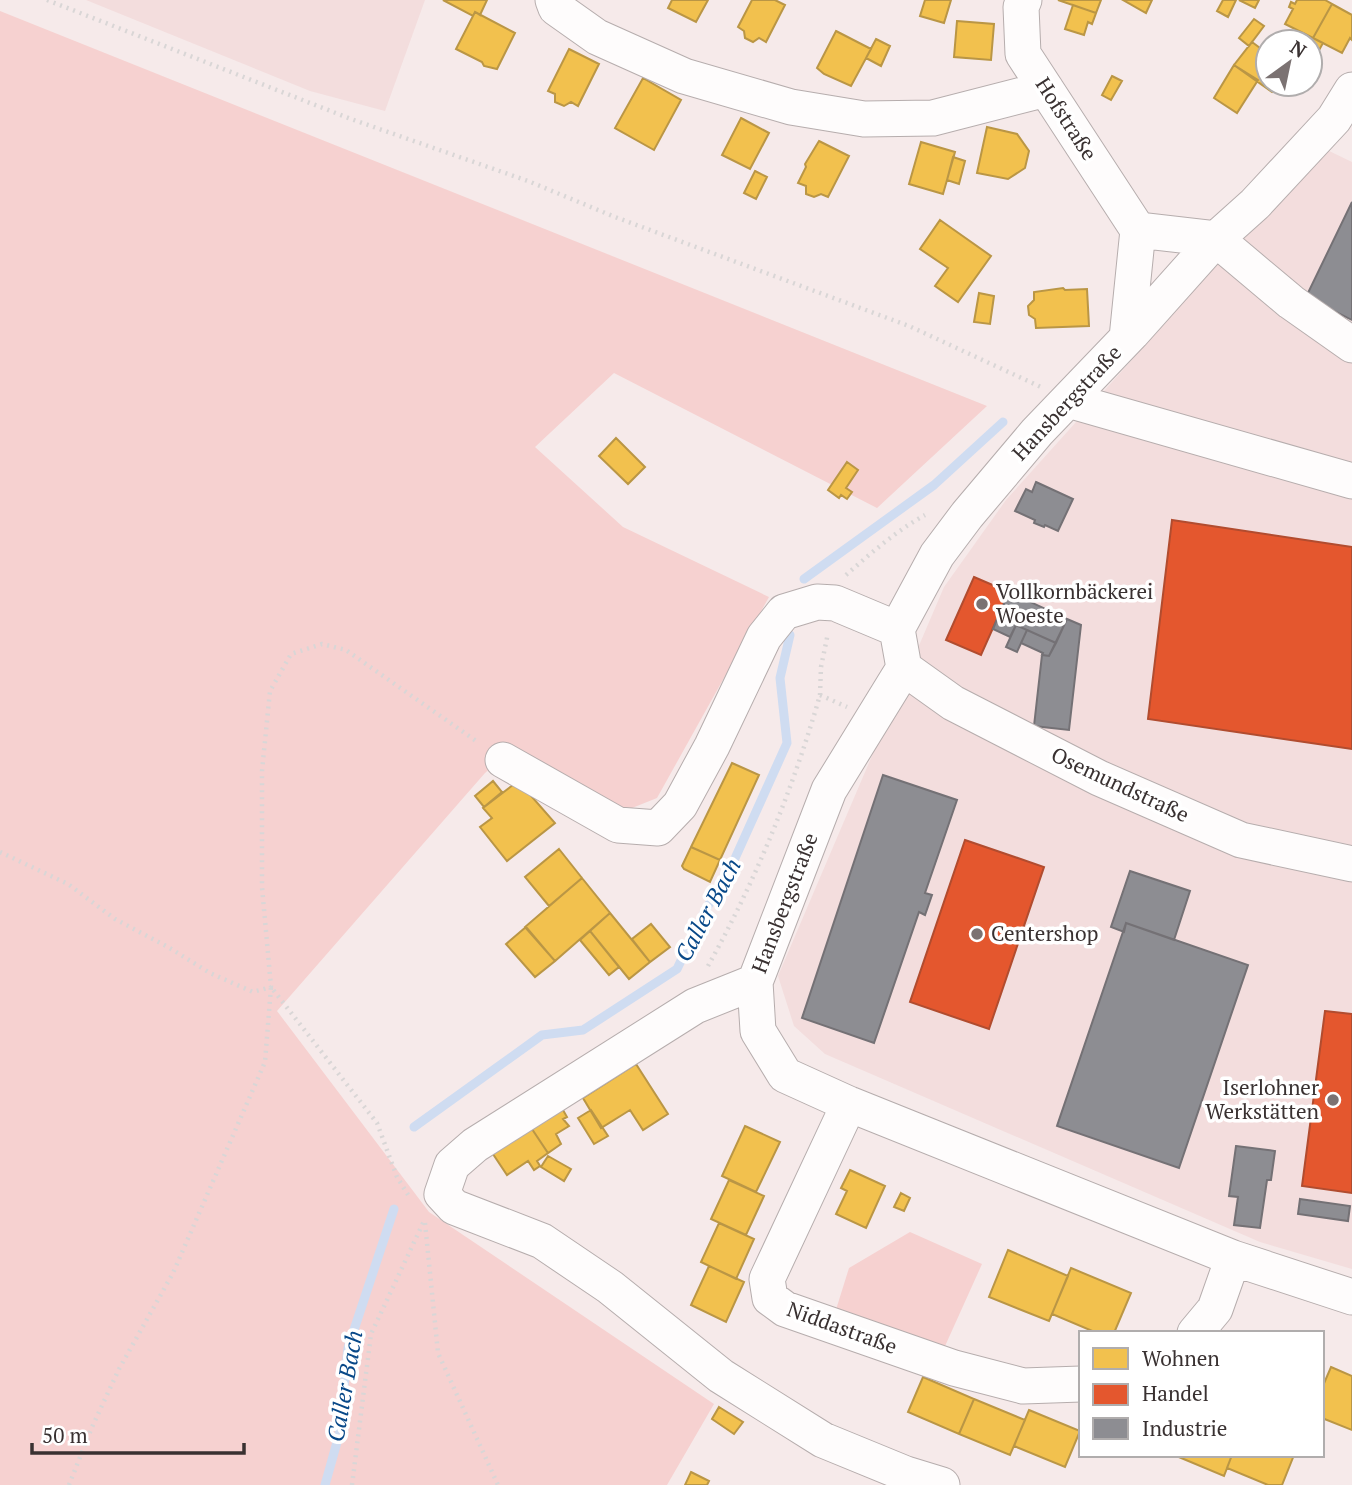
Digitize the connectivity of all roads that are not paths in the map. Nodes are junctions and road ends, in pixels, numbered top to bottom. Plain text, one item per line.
1 (554, 0) edge
2 (1024, 0) edge
3 (1046, 89) junction
4 (1352, 90) edge
5 (1138, 230) junction
6 (1216, 239) junction
7 (1127, 338) junction
8 (1352, 345) edge
9 (1058, 395) junction
10 (1352, 481) edge
11 (897, 629) junction
12 (904, 668) junction
13 (503, 760) road end
14 (1352, 864) edge
15 (755, 982) junction
16 (849, 1104) junction
17 (1233, 1258) junction
18 (1352, 1297) edge
19 (1197, 1331) edge
20 (1079, 1384) edge
21 (942, 1485) edge

1 - 3 street
2 - 3 street, Hofstraße
3 - 5 street, Hofstraße
4 - 6 street, Hansbergstraße
5 - 6 street
5 - 7 street
6 - 7 street, Hansbergstraße
6 - 8 street
7 - 9 street, Hansbergstraße
9 - 10 street
9 - 11 street, Hansbergstraße
11 - 12 street
11 - 13 street
12 - 14 street, Osemundstraße
12 - 15 street, Hansbergstraße
15 - 16 street
15 - 21 street, Hansbergstraße
16 - 17 street
16 - 20 street, Niddastraße
17 - 18 street
17 - 19 street

